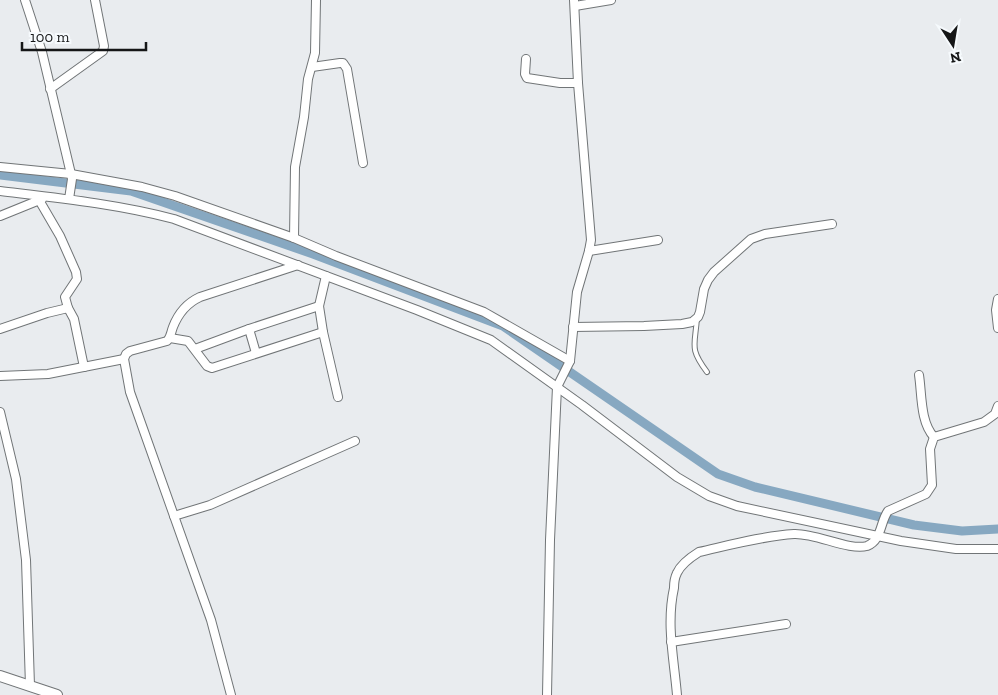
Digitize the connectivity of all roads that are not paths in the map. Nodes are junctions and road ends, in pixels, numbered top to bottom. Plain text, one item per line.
1 (34, 0) edge
2 (95, 0) edge
3 (316, 0) edge
4 (612, 0) edge
5 (26, 1) edge
6 (575, 3) edge
7 (526, 59) dead end
8 (312, 67) junction
9 (578, 83) junction
10 (50, 89) junction
11 (363, 163) dead end
12 (0, 168) edge
13 (71, 177) junction
14 (0, 191) edge
15 (69, 196) junction
16 (49, 197) junction
17 (40, 200) junction
18 (0, 216) edge
19 (832, 224) dead end
20 (294, 238) junction
21 (658, 240) dead end
22 (589, 251) junction
23 (298, 265) junction
24 (326, 276) junction
25 (998, 299) edge
26 (320, 306) junction
27 (68, 308) junction
28 (698, 318) junction
29 (573, 327) junction
30 (998, 328) edge
31 (0, 329) edge
32 (249, 329) junction
33 (324, 332) junction
34 (170, 338) junction
35 (195, 349) junction
36 (256, 353) junction
37 (124, 359) junction
38 (569, 364) junction
39 (84, 367) junction
40 (707, 372) dead end
41 (919, 375) dead end
42 (0, 376) edge
43 (559, 384) junction
44 (338, 397) dead end
45 (998, 406) edge
46 (0, 412) edge
47 (934, 437) junction
48 (355, 441) dead end
49 (174, 516) junction
50 (879, 534) junction
51 (998, 549) edge
52 (786, 624) dead end
53 (671, 642) junction
54 (0, 676) edge
55 (30, 686) junction
56 (57, 695) edge
57 (231, 695) edge
58 (546, 695) edge
59 (677, 695) edge

1 - 5 street
2 - 10 street
3 - 8 street
4 - 6 street
5 - 10 street
6 - 9 street
7 - 9 street
8 - 11 street
8 - 20 street
9 - 22 street
10 - 13 street
12 - 13 street
13 - 15 street
13 - 20 street
14 - 16 street
15 - 16 street
15 - 23 street
16 - 17 street
17 - 18 street
17 - 27 street
19 - 28 street
20 - 38 street
21 - 22 street
22 - 29 street
23 - 24 street
23 - 34 street
24 - 26 street
24 - 43 street
25 - 30 street
26 - 32 street
26 - 33 street
27 - 31 street
27 - 39 street
28 - 29 street
28 - 40 lane
29 - 38 street
32 - 35 street
32 - 36 street
33 - 36 street
33 - 44 street
34 - 35 street
34 - 37 street
35 - 36 street
37 - 39 street
37 - 49 street
38 - 43 street
39 - 42 street
41 - 47 street
43 - 50 street
43 - 58 street
45 - 47 street
46 - 55 street
47 - 50 street
48 - 49 street
49 - 57 street
50 - 51 street
50 - 53 street
52 - 53 street
53 - 59 street
54 - 55 street
55 - 56 street

